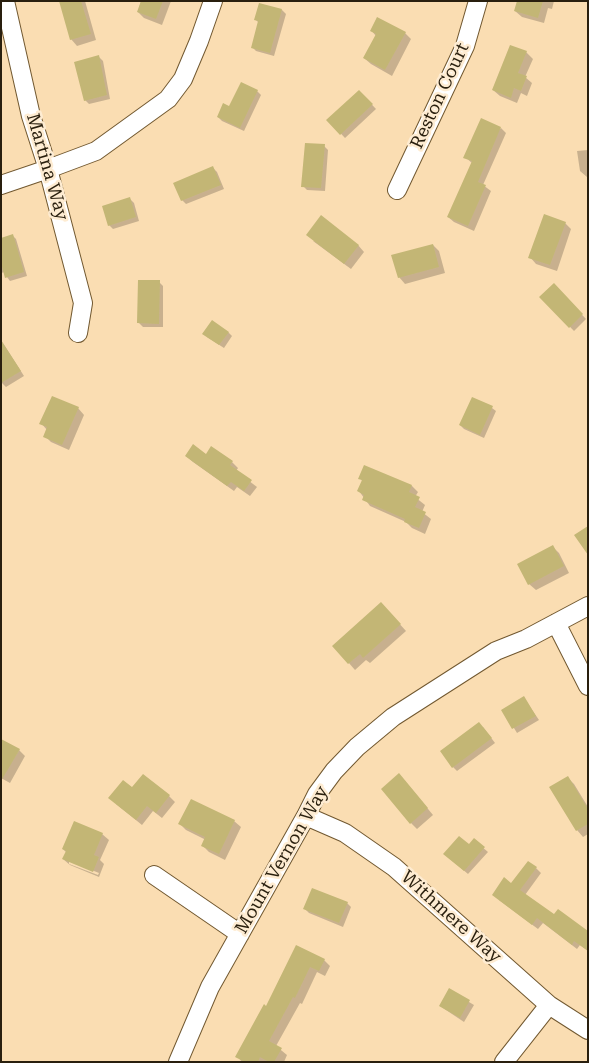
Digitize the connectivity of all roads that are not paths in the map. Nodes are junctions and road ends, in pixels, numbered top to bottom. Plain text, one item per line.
1 (5, 1) edge
2 (213, 1) edge
3 (478, 1) edge
4 (48, 170) junction
5 (1, 185) edge
6 (397, 190) dead end
7 (78, 333) dead end
8 (588, 606) edge
9 (556, 623) junction
10 (588, 686) edge
11 (306, 816) junction
12 (154, 875) dead end
13 (240, 934) junction
14 (549, 1005) junction
15 (588, 1030) edge
16 (178, 1062) edge
17 (504, 1062) edge

1 - 4 street, Martina Way
2 - 4 street
3 - 6 street, Reston Court
4 - 5 street
4 - 7 street, Martina Way
8 - 9 street, Mount Vernon Way
9 - 10 street
9 - 11 street, Mount Vernon Way
11 - 13 street, Mount Vernon Way
11 - 14 street, Withmere Way
12 - 13 street
13 - 16 street, Mount Vernon Way
14 - 15 street, Withmere Way
14 - 17 street

